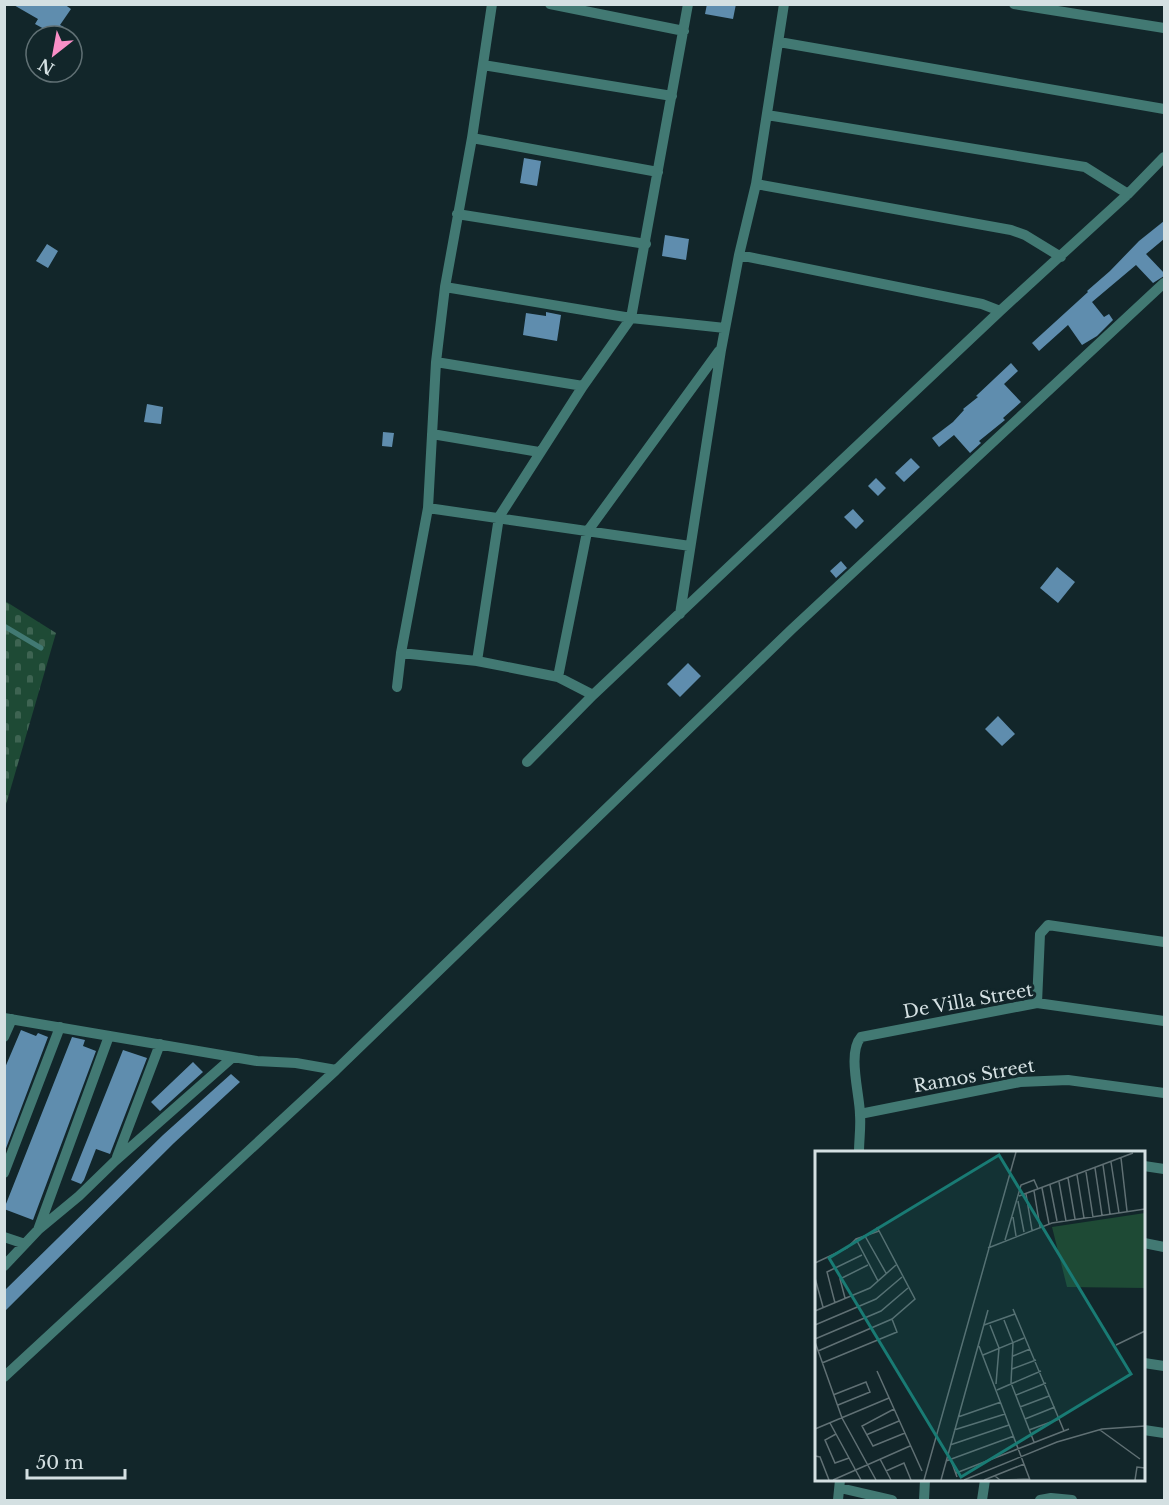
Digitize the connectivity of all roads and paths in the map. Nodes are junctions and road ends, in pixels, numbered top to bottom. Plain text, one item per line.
1 (492, 4) edge
2 (550, 4) edge
3 (688, 4) edge
4 (784, 4) edge
5 (1014, 4) edge
6 (1164, 28) edge
7 (684, 31) junction
8 (779, 42) junction
9 (483, 65) junction
10 (672, 96) junction
11 (1164, 109) edge
12 (767, 115) junction
13 (472, 138) junction
14 (1164, 158) edge
15 (658, 172) junction
16 (756, 184) junction
17 (1128, 194) junction
18 (457, 214) junction
19 (646, 244) junction
20 (739, 255) junction
21 (1061, 256) junction
22 (1164, 283) edge
23 (445, 287) junction
24 (1000, 311) junction
25 (632, 318) junction
26 (725, 328) junction
27 (721, 350) junction
28 (436, 362) junction
29 (583, 386) junction
30 (432, 434) junction
31 (539, 452) junction
32 (428, 508) junction
33 (499, 517) junction
34 (587, 532) junction
35 (690, 546) junction
36 (680, 614) junction
37 (4, 626) edge
38 (41, 648) dead end
39 (401, 653) junction
40 (477, 661) junction
41 (558, 677) junction
42 (397, 687) dead end
43 (593, 695) junction
44 (527, 762) dead end
45 (1164, 942) edge
46 (1036, 1003) junction
47 (8, 1019) edge
48 (1164, 1021) edge
49 (60, 1027) junction
50 (109, 1036) junction
51 (4, 1037) edge
52 (160, 1044) junction
53 (233, 1057) junction
54 (336, 1070) junction
55 (1164, 1093) edge
56 (860, 1114) junction
57 (859, 1151) edge
58 (116, 1161) junction
59 (1145, 1166) edge
60 (1164, 1169) edge
61 (4, 1173) edge
62 (38, 1230) junction
63 (4, 1237) edge
64 (1145, 1243) edge
65 (25, 1244) junction
66 (1164, 1247) edge
67 (4, 1266) edge
68 (1145, 1363) edge
69 (1164, 1366) edge
70 (4, 1377) edge
71 (1145, 1430) edge
72 (1164, 1433) edge
73 (925, 1481) edge
74 (985, 1481) edge
75 (840, 1484) edge
76 (838, 1500) edge
77 (892, 1500) edge
78 (924, 1500) edge
79 (981, 1500) edge
80 (1040, 1500) edge
81 (1072, 1500) edge

1 - 9 street
2 - 7 street
3 - 7 street
4 - 8 street
5 - 6 street
7 - 10 street
8 - 11 street
8 - 12 street
9 - 10 street
9 - 13 street
10 - 15 street
12 - 16 street
12 - 17 street
13 - 15 street
13 - 18 street
14 - 17 street
15 - 19 street
16 - 20 street
16 - 21 street
17 - 21 street
18 - 19 street
18 - 23 street
19 - 25 street
20 - 24 street
20 - 26 street
21 - 24 street
22 - 54 street
23 - 25 street
23 - 28 street
24 - 36 street
25 - 26 street
25 - 29 street
26 - 27 street
27 - 34 street
27 - 35 street
28 - 29 street
28 - 30 street
29 - 31 street
30 - 31 street
30 - 32 street
31 - 33 street
32 - 33 street
32 - 39 street
33 - 34 street
33 - 40 street
34 - 35 street
34 - 41 street
35 - 36 street
36 - 43 street
37 - 38 lane
39 - 40 street
39 - 42 street
40 - 41 street
41 - 43 street
43 - 44 street
45 - 46 street
46 - 48 street, De Villa Street
46 - 56 street, De Villa Street
47 - 49 street
47 - 51 street
49 - 50 street
49 - 61 street
50 - 52 street
50 - 62 street
52 - 53 street
52 - 58 street
53 - 54 street
53 - 58 street
54 - 70 street
55 - 56 street, Ramos Street
56 - 57 street
58 - 62 street
59 - 60 street
62 - 65 street
63 - 65 street
64 - 66 street
65 - 67 street
68 - 69 street
71 - 72 street
73 - 78 street
74 - 79 street
75 - 76 street
75 - 77 street
80 - 81 street

